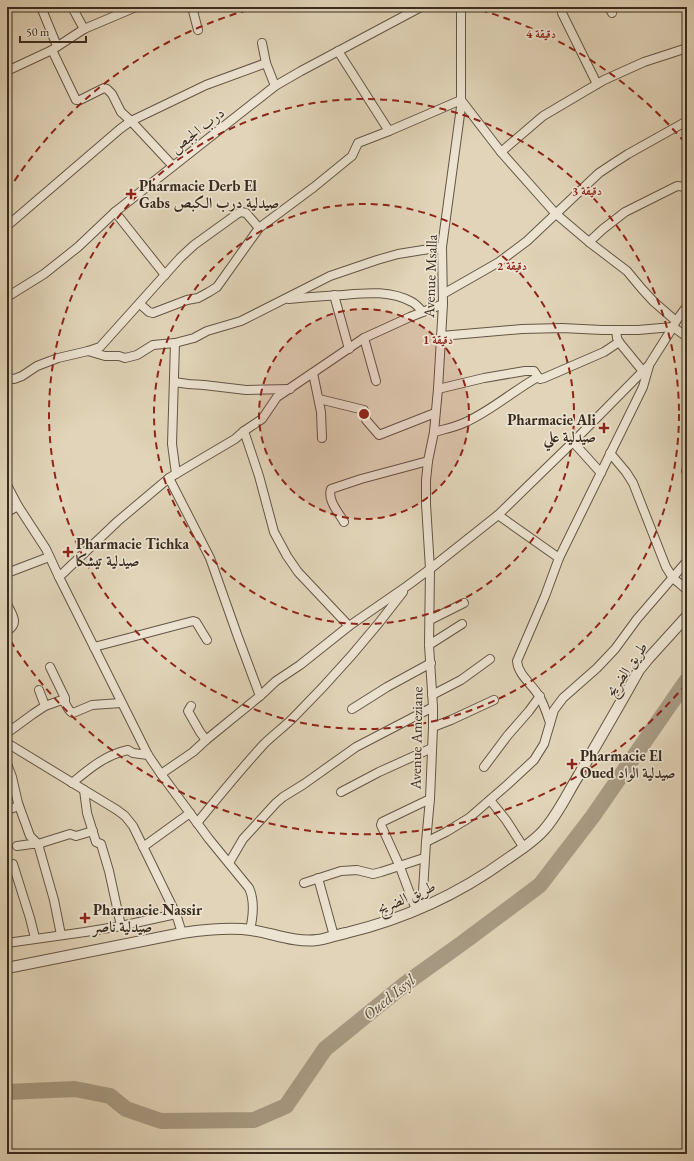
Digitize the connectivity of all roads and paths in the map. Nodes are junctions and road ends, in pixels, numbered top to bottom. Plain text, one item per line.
1 (41, 7) edge
2 (72, 7) edge
3 (136, 7) edge
4 (192, 7) edge
5 (421, 7) edge
6 (461, 7) edge
7 (562, 13) dead end
8 (84, 29) junction
9 (198, 30) dead end
10 (262, 43) dead end
11 (54, 48) junction
12 (687, 48) edge
13 (338, 51) junction
14 (266, 63) junction
15 (7, 71) edge
16 (598, 84) junction
17 (276, 86) junction
18 (461, 100) junction
19 (131, 121) junction
20 (687, 121) edge
21 (389, 131) junction
22 (501, 152) junction
23 (173, 166) junction
24 (687, 187) edge
25 (115, 212) junction
26 (556, 214) junction
27 (7, 226) edge
28 (259, 228) junction
29 (589, 242) junction
30 (442, 247) junction
31 (165, 275) junction
32 (443, 294) junction
33 (334, 295) junction
34 (7, 297) edge
35 (285, 299) junction
36 (140, 304) junction
37 (444, 304) junction
38 (687, 306) edge
39 (423, 312) junction
40 (674, 324) junction
41 (616, 330) junction
42 (441, 336) junction
43 (687, 337) edge
44 (364, 338) junction
45 (619, 342) junction
46 (175, 343) junction
47 (350, 349) junction
48 (88, 351) junction
49 (646, 370) junction
50 (313, 373) junction
51 (7, 377) edge
52 (538, 377) junction
53 (376, 381) dead end
54 (174, 382) junction
55 (290, 389) junction
56 (438, 389) junction
57 (319, 399) junction
58 (436, 413) junction
59 (244, 431) junction
60 (434, 432) junction
61 (322, 438) dead end
62 (573, 442) junction
63 (610, 453) junction
64 (428, 461) junction
65 (601, 473) junction
66 (172, 476) junction
67 (7, 485) edge
68 (18, 506) junction
69 (7, 512) edge
70 (498, 515) junction
71 (344, 522) dead end
72 (50, 557) junction
73 (559, 558) junction
74 (687, 561) edge
75 (430, 569) junction
76 (7, 573) edge
77 (59, 576) junction
78 (673, 578) junction
79 (407, 586) junction
80 (687, 590) edge
81 (464, 603) dead end
82 (7, 604) edge
83 (687, 616) edge
84 (430, 620) junction
85 (462, 624) dead end
86 (349, 626) junction
87 (7, 631) edge
88 (207, 640) dead end
89 (430, 645) junction
90 (94, 648) junction
91 (490, 659) dead end
92 (431, 663) junction
93 (50, 667) dead end
94 (39, 690) dead end
95 (432, 695) junction
96 (260, 696) junction
97 (540, 696) junction
98 (494, 700) dead end
99 (65, 701) junction
100 (121, 703) junction
101 (45, 706) junction
102 (191, 706) dead end
103 (433, 707) junction
104 (352, 709) dead end
105 (550, 723) junction
106 (433, 727) junction
107 (7, 733) edge
108 (206, 740) junction
109 (7, 743) edge
110 (432, 748) junction
111 (148, 755) junction
112 (7, 764) edge
113 (484, 766) dead end
114 (160, 774) junction
115 (72, 783) junction
116 (84, 790) junction
117 (341, 792) dead end
118 (430, 799) junction
119 (490, 800) junction
120 (19, 806) junction
121 (7, 810) edge
122 (190, 813) junction
123 (197, 823) junction
124 (93, 831) junction
125 (426, 842) junction
126 (38, 844) junction
127 (17, 846) dead end
128 (143, 848) junction
129 (524, 848) junction
130 (424, 858) junction
131 (229, 863) junction
132 (13, 864) dead end
133 (400, 866) junction
134 (318, 878) junction
135 (304, 883) dead end
136 (419, 909) junction
137 (176, 914) junction
138 (121, 926) junction
139 (250, 930) junction
140 (182, 933) junction
141 (61, 935) junction
142 (334, 936) junction
143 (35, 938) junction
144 (7, 943) edge
145 (7, 968) edge

1 - 11 street
2 - 8 street
3 - 8 street
4 - 9 street
5 - 13 street, درب الجبص
6 - 18 street, Avenue Msalla
7 - 16 street
8 - 11 street
10 - 14 street
11 - 15 street
11 - 19 street
12 - 16 street
13 - 17 street, درب الجبص
13 - 21 street
14 - 17 street
14 - 19 street
16 - 22 street
17 - 23 street, درب الجبص
18 - 21 street
18 - 22 street
18 - 30 street, Avenue Msalla
19 - 23 street
19 - 27 street
20 - 26 street
21 - 28 street
22 - 26 street
23 - 25 street, درب الجبص
24 - 29 street
25 - 31 street
25 - 34 street, درب الجبص
26 - 29 street
26 - 32 street
28 - 31 street
28 - 36 street
29 - 40 street
30 - 32 street, Avenue Msalla
30 - 35 street
31 - 36 street
32 - 37 street, Avenue Msalla
33 - 35 street
33 - 39 street
33 - 47 street
35 - 46 street
36 - 48 street
37 - 39 street
37 - 42 street, Avenue Msalla
38 - 40 street
39 - 44 street
40 - 41 street
40 - 43 street
40 - 49 street
41 - 42 street
41 - 45 street
42 - 56 street, Avenue Msalla
44 - 47 street
44 - 53 street
45 - 49 street
45 - 52 street
46 - 48 street
46 - 54 street
47 - 50 street
48 - 51 street
49 - 62 street
49 - 63 street
50 - 55 street
50 - 57 street
52 - 56 street
52 - 60 street
54 - 55 street
54 - 66 street
55 - 59 street
56 - 58 street, Avenue Msalla
57 - 58 street
57 - 61 street
58 - 60 street, Avenue Msalla
59 - 66 street
59 - 86 street
60 - 64 street, Avenue Msalla
62 - 65 street
62 - 70 street
63 - 65 street
63 - 78 street
64 - 71 street
64 - 75 street, Avenue Msalla
65 - 73 street
66 - 77 street
66 - 96 street
67 - 68 street
68 - 69 street
68 - 72 street
70 - 73 street
70 - 75 street
72 - 76 street
72 - 77 street
73 - 97 street
74 - 78 street
75 - 79 street
75 - 84 street, Avenue Ameziane
77 - 90 street
78 - 80 street
78 - 105 street
79 - 86 street
79 - 123 street
81 - 84 street
82 - 87 street
83 - 129 street, طريق الضريح
84 - 89 street, Avenue Ameziane
85 - 89 street
86 - 96 street
88 - 90 street
89 - 92 street, Avenue Ameziane
90 - 100 street
91 - 95 street
92 - 95 street, Avenue Ameziane
92 - 104 street
93 - 99 street
94 - 101 street
95 - 103 street, Avenue Ameziane
96 - 108 street
97 - 105 street
97 - 113 street
98 - 106 street
99 - 100 street
99 - 101 street
100 - 111 street
101 - 107 street
102 - 108 street
103 - 106 street, Avenue Ameziane
103 - 131 street
105 - 119 street
106 - 110 street, Avenue Ameziane
108 - 114 street
109 - 115 street
110 - 117 street
110 - 118 street, Avenue Ameziane
111 - 114 street
111 - 115 street
112 - 120 street
114 - 122 street
115 - 116 street
116 - 124 street
116 - 128 street
118 - 125 street, Avenue Ameziane
118 - 133 street
119 - 125 street
119 - 129 street
120 - 121 street
120 - 126 street
122 - 123 street
122 - 128 street
123 - 131 street
124 - 126 street
124 - 138 street
125 - 130 street, Avenue Ameziane
126 - 127 street
126 - 141 street
128 - 137 street
129 - 136 street, طريق الضريح
130 - 133 street
130 - 136 street, Avenue Ameziane
131 - 139 street
132 - 143 street
133 - 134 street
133 - 136 street
134 - 135 street
134 - 142 street
136 - 142 street, طريق الضريح
137 - 138 street
137 - 140 street
138 - 141 street
139 - 140 street, طريق الضريح
139 - 142 street, طريق الضريح
140 - 145 street, طريق الضريح
141 - 143 street
143 - 144 street

